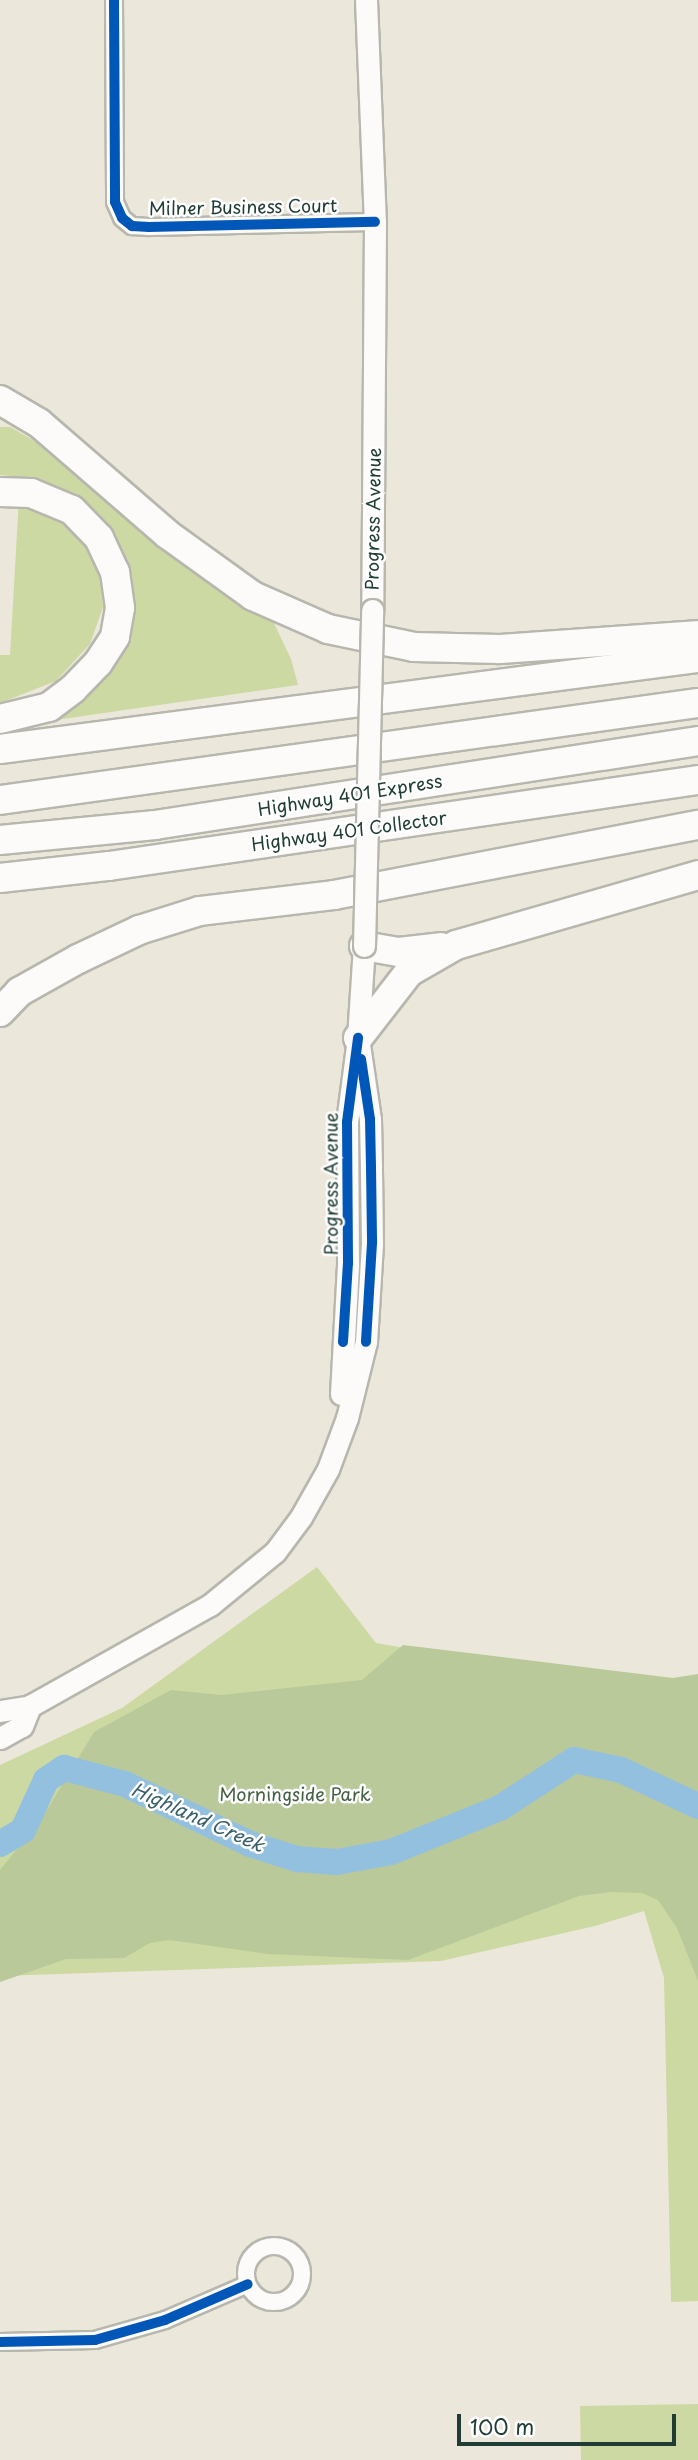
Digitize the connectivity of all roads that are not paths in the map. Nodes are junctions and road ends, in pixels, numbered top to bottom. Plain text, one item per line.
1 (114, 0) edge
2 (366, 0) edge
3 (375, 222) junction
4 (0, 400) edge
5 (0, 418) edge
6 (71, 451) junction
7 (0, 492) edge
8 (698, 635) edge
9 (698, 657) edge
10 (698, 703) edge
11 (0, 719) edge
12 (698, 741) edge
13 (0, 750) edge
14 (698, 780) edge
15 (0, 800) edge
16 (698, 825) edge
17 (0, 840) edge
18 (109, 866) junction
19 (698, 875) edge
20 (0, 878) edge
21 (0, 896) edge
22 (456, 945) junction
23 (364, 946) junction
24 (0, 1012) edge
25 (358, 1038) junction
26 (348, 1229) junction
27 (372, 1243) junction
28 (352, 1380) junction
29 (30, 1706) junction
30 (0, 1711) edge
31 (0, 1738) edge
32 (247, 2284) dead end
33 (0, 2342) edge

1 - 3 street, Milner Business Court
2 - 3 main road, Progress Avenue
3 - 23 main road, Progress Avenue, bridge
4 - 6 highway
5 - 6 highway
6 - 8 highway
7 - 11 highway
9 - 13 highway
10 - 15 highway
12 - 17 highway, Highway 401 Express
14 - 18 highway, Highway 401 Collector
16 - 24 highway
18 - 20 highway, Highway 401 Collector
18 - 21 highway
19 - 22 highway
22 - 23 highway
22 - 25 highway
23 - 25 main road, Progress Avenue
25 - 26 main road, Progress Avenue
25 - 27 main road, Progress Avenue
26 - 27 main road
26 - 28 main road, Progress Avenue
27 - 28 main road, Progress Avenue
28 - 29 main road, Progress Avenue
29 - 30 main road, Progress Avenue
29 - 31 main road, Progress Avenue
32 - 33 street

